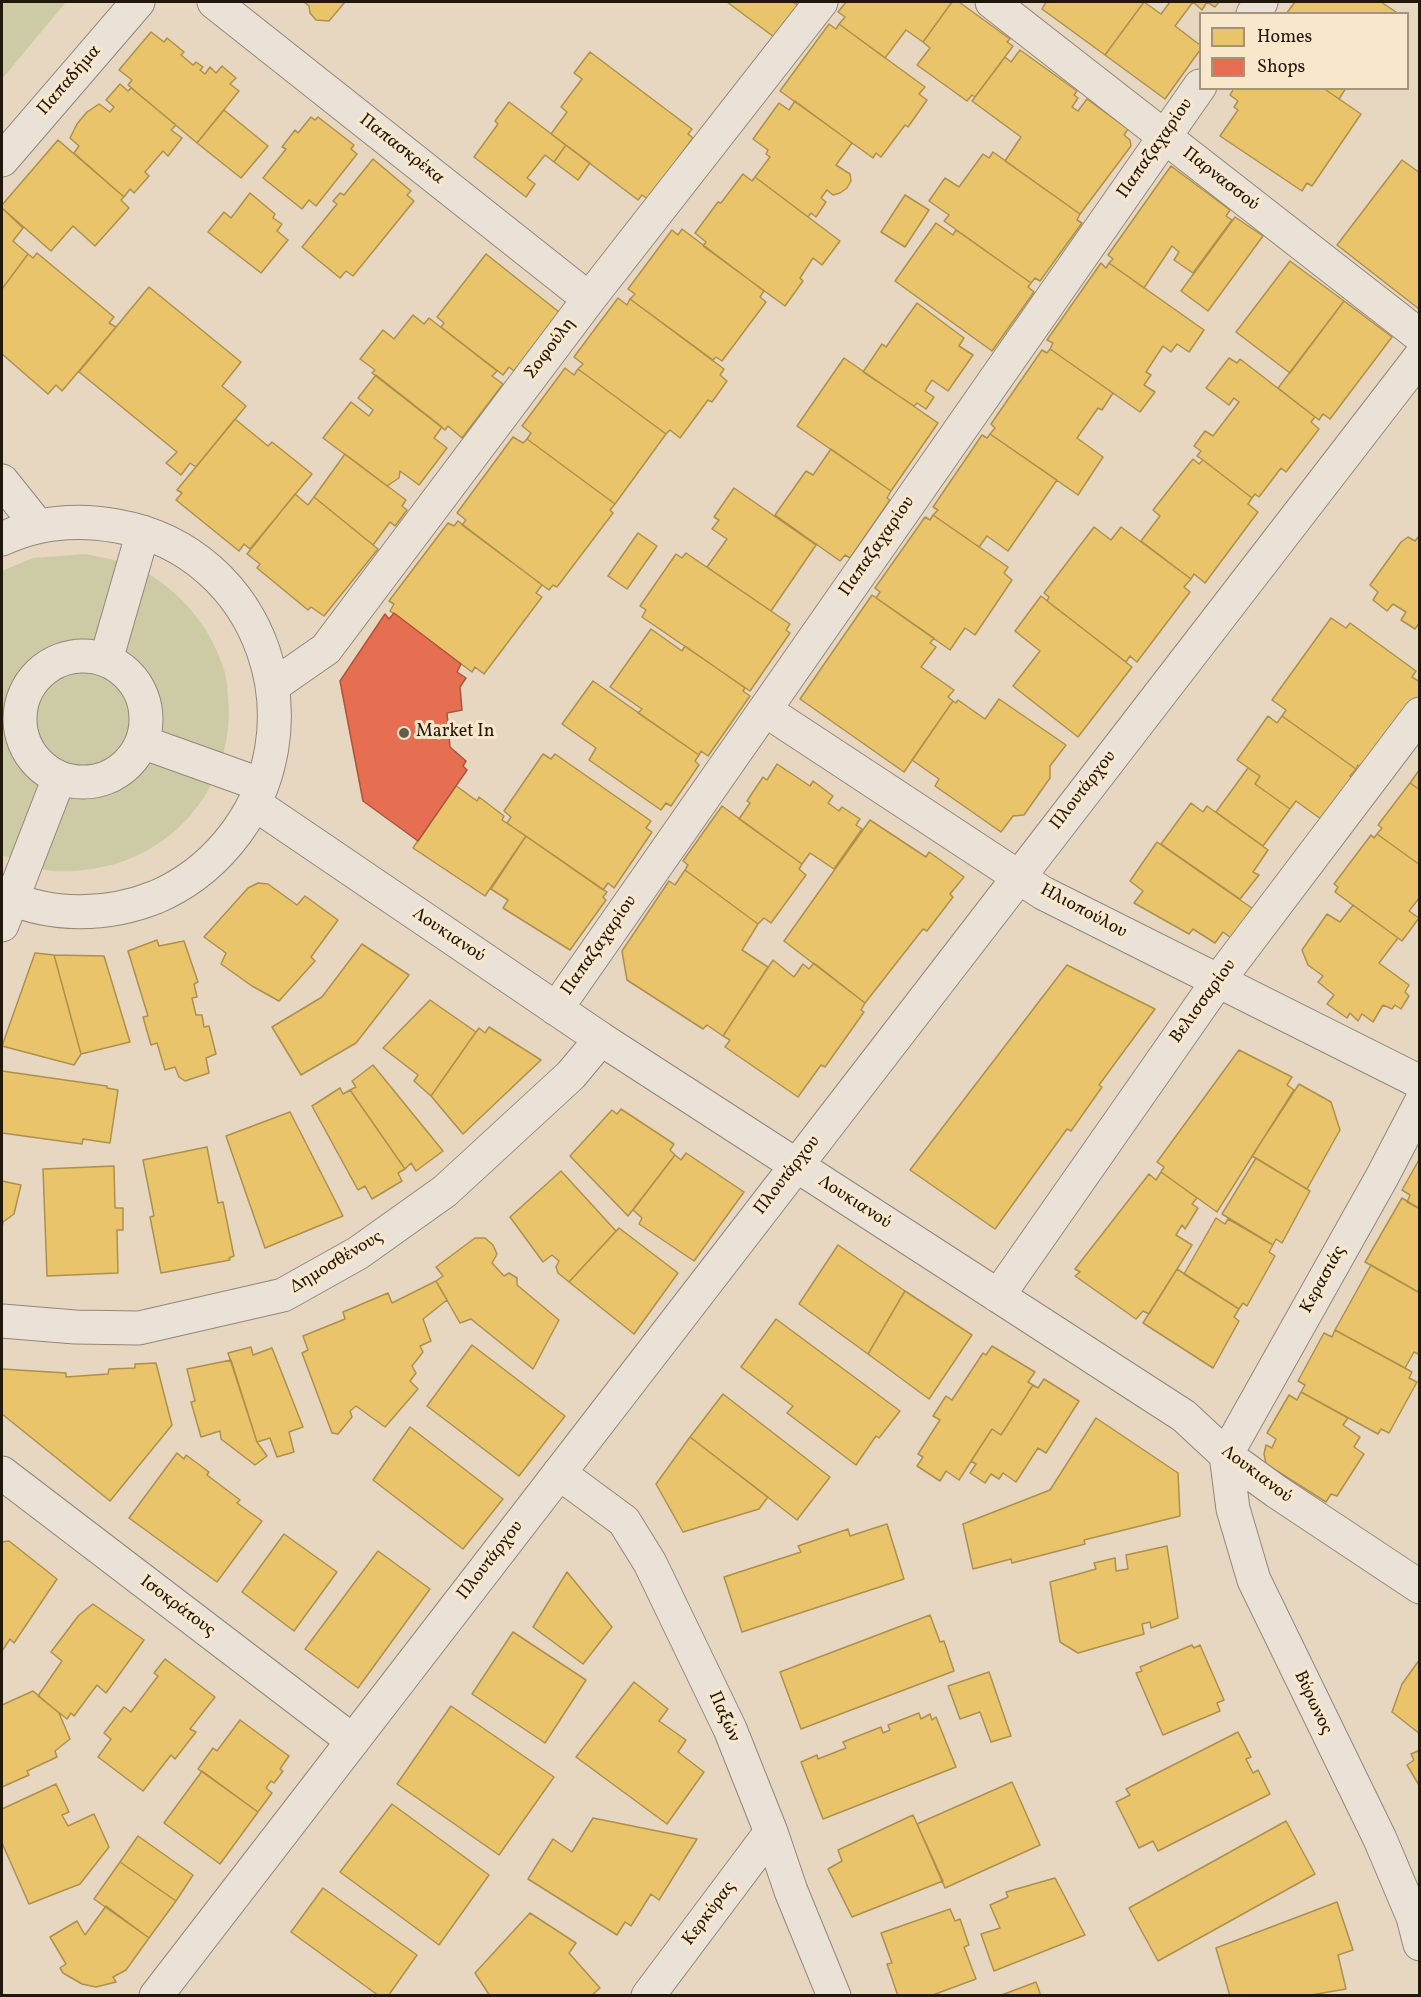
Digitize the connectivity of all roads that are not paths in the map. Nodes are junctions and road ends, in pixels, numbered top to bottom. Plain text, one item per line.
1 (138, 2) edge
2 (214, 2) edge
3 (821, 2) edge
4 (992, 2) edge
5 (1199, 87) edge
6 (1164, 137) junction
7 (2, 160) edge
8 (589, 299) junction
9 (1419, 336) edge
10 (1419, 357) edge
11 (2, 481) edge
12 (38, 526) junction
13 (143, 532) junction
14 (2, 539) edge
15 (106, 660) junction
16 (273, 686) junction
17 (12, 693) edge
18 (765, 710) junction
19 (1419, 714) edge
20 (142, 742) junction
21 (59, 778) junction
22 (258, 795) junction
23 (1019, 876) junction
24 (5, 907) edge
25 (1218, 981) junction
26 (556, 1009) junction
27 (601, 1039) junction
28 (1419, 1082) edge
29 (1419, 1104) edge
30 (796, 1165) junction
31 (998, 1296) junction
32 (2, 1322) edge
33 (1226, 1455) junction
34 (2, 1473) edge
35 (559, 1473) junction
36 (1419, 1587) edge
37 (353, 1741) junction
38 (771, 1832) junction
39 (1419, 1944) edge
40 (156, 1995) edge
41 (648, 1995) edge
42 (834, 1995) edge

1 - 7 street, Παπαδήμα
2 - 8 street, Παπασκρέκα
3 - 8 street, Σοφούλη
4 - 6 street, Παρνασσού
5 - 6 street, Παπαζαχαρίου
6 - 9 street, Παρνασσού
6 - 18 street, Παπαζαχαρίου
8 - 16 street, Σοφούλη
10 - 23 street, Πλουτάρχου
11 - 12 street
12 - 13 street
12 - 14 street
13 - 15 street
13 - 16 street
15 - 17 street
15 - 20 street
16 - 22 street
17 - 21 street
18 - 23 street, Ηλιοπούλου
18 - 26 street, Παπαζαχαρίου
19 - 25 street, Βελισσαρίου
20 - 21 street
20 - 22 street, Λουκιανού
21 - 24 street
22 - 24 street
22 - 26 street, Λουκιανού
23 - 25 street, Ηλιοπούλου
23 - 30 street, Πλουτάρχου
25 - 28 street, Ηλιοπούλου
25 - 31 street, Βελισσαρίου
26 - 27 street, Λουκιανού
27 - 30 street, Λουκιανού
27 - 32 street, Δημοσθένους
29 - 33 street, Κερασιάς
30 - 31 street, Λουκιανού
30 - 35 street, Πλουτάρχου
31 - 33 street, Λουκιανού
33 - 36 street, Λουκιανού
33 - 39 street, Βύρωνος
34 - 37 street, Ισοκράτους
35 - 37 street, Πλουτάρχου
35 - 38 street, Παξών
37 - 40 street, Πλουτάρχου
38 - 41 street, Κερκύρας
38 - 42 street, Παξών

